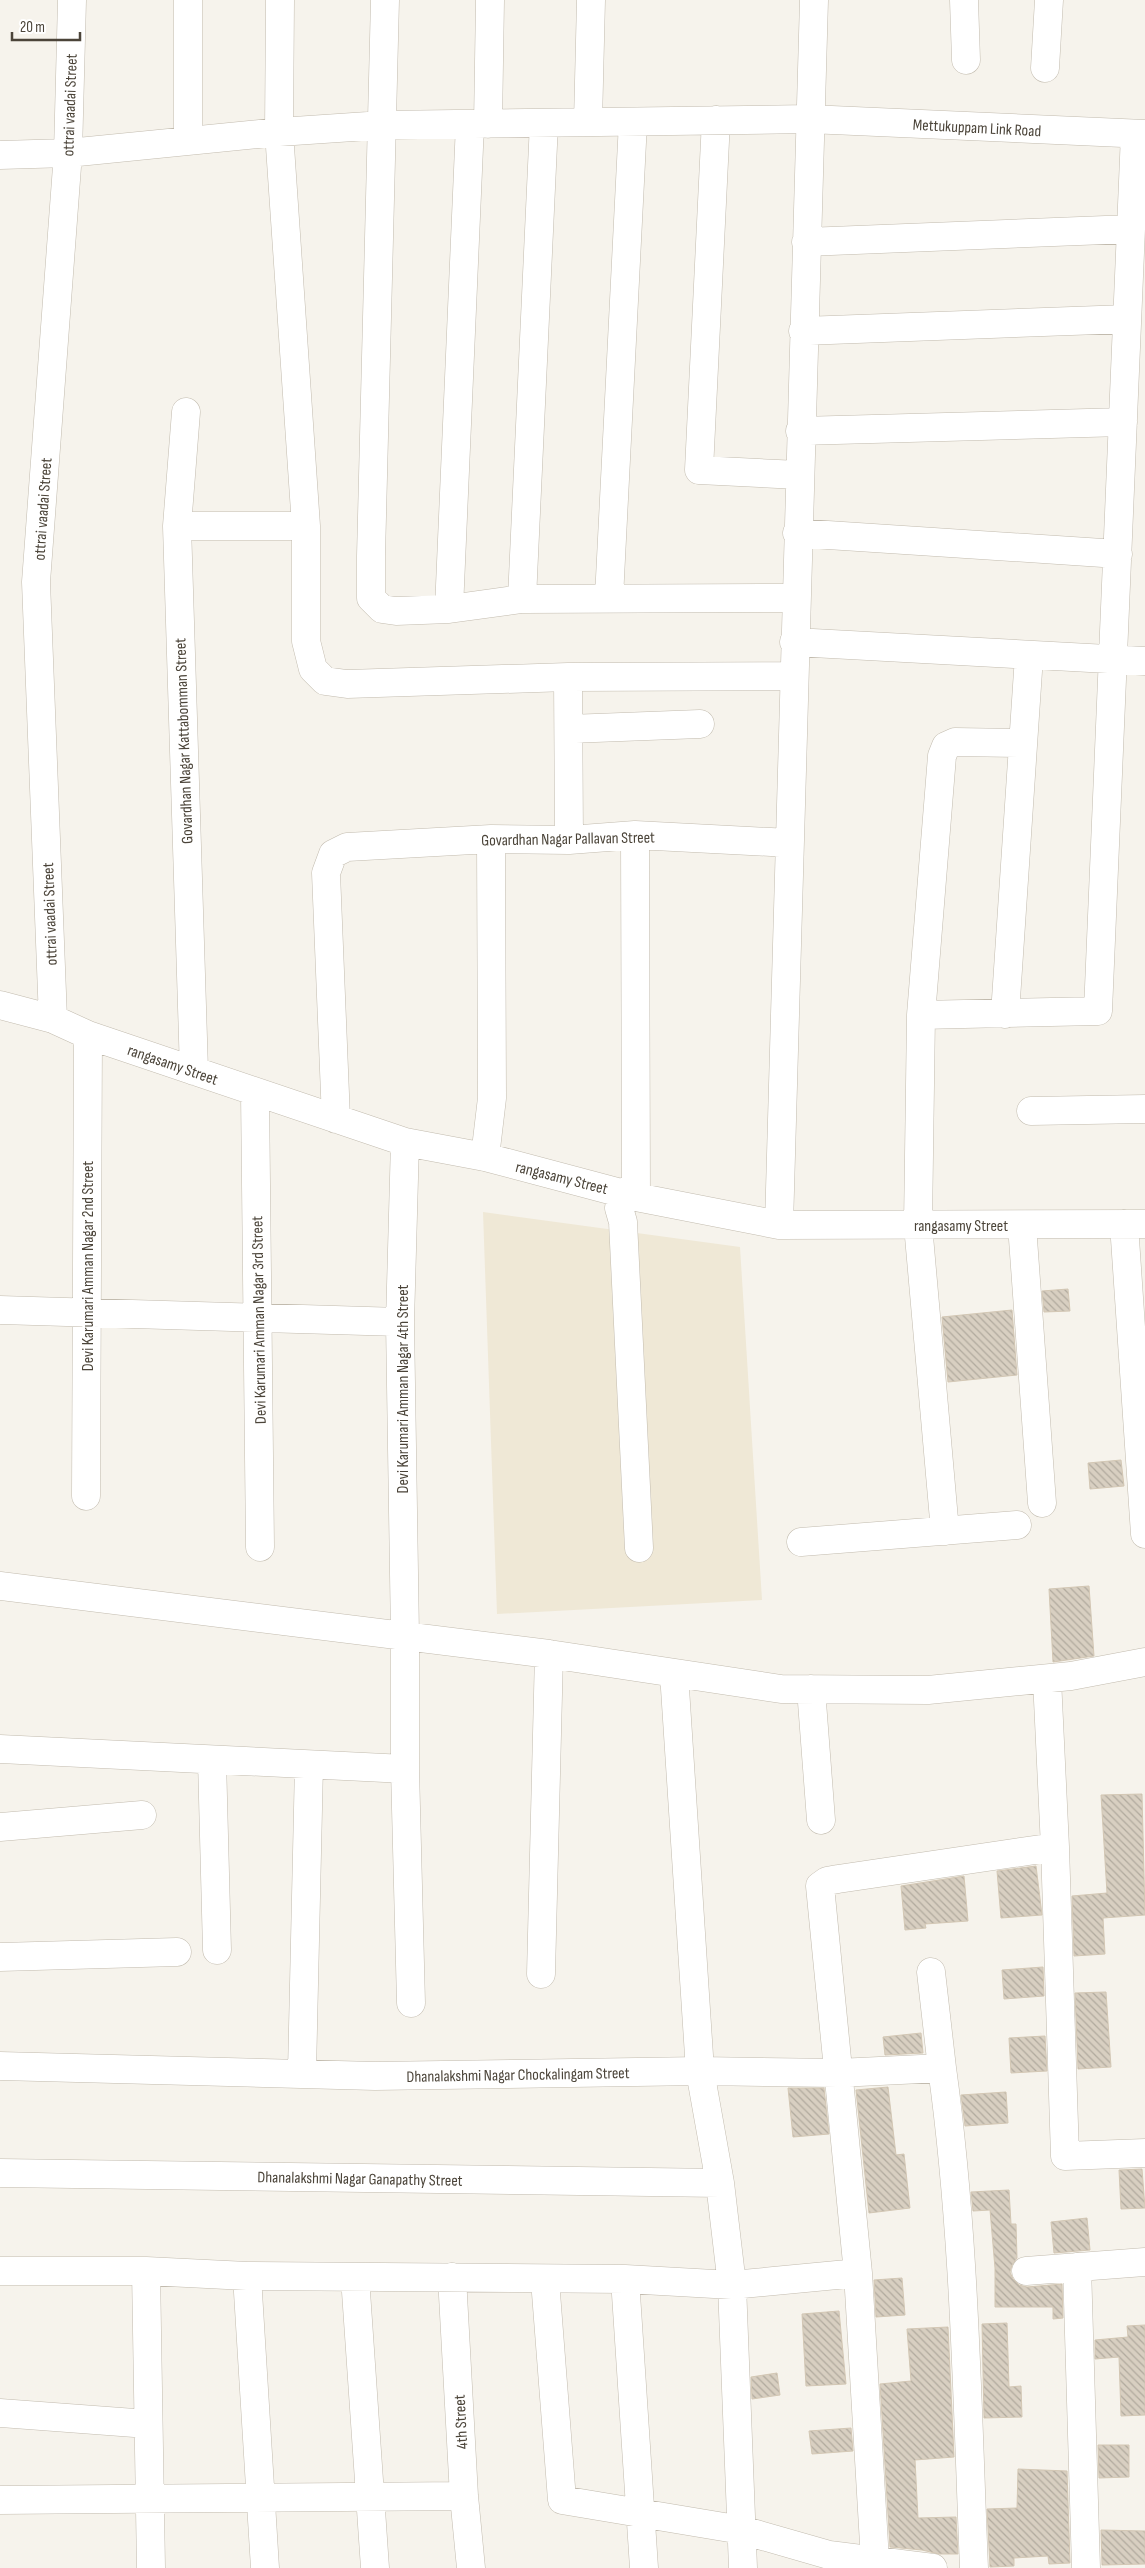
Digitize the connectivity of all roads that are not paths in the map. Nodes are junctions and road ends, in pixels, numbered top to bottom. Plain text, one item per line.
1 (72, 0) edge
2 (188, 0) edge
3 (280, 0) edge
4 (385, 0) edge
5 (490, 0) edge
6 (591, 0) edge
7 (814, 0) edge
8 (964, 0) edge
9 (1049, 0) edge
10 (966, 60) dead end
11 (1046, 68) dead end
12 (809, 119) junction
13 (716, 120) junction
14 (588, 122) junction
15 (633, 122) junction
16 (544, 123) junction
17 (479, 124) junction
18 (383, 126) junction
19 (279, 132) junction
20 (1140, 134) edge
21 (188, 141) junction
22 (68, 153) junction
23 (0, 155) edge
24 (1131, 229) junction
25 (806, 242) junction
26 (1127, 319) junction
27 (803, 331) junction
28 (186, 412) dead end
29 (1123, 422) junction
30 (800, 431) junction
31 (799, 475) junction
32 (177, 526) junction
33 (306, 526) junction
34 (798, 533) junction
35 (1118, 554) junction
36 (609, 598) junction
37 (796, 598) junction
38 (522, 599) junction
39 (449, 609) junction
40 (794, 642) junction
41 (1029, 656) junction
42 (1113, 661) junction
43 (1145, 661) edge
44 (794, 676) junction
45 (568, 677) junction
46 (700, 724) dead end
47 (569, 729) junction
48 (1024, 743) junction
49 (635, 835) junction
50 (491, 839) junction
51 (569, 840) junction
52 (789, 843) junction
53 (0, 1004) edge
54 (1005, 1014) junction
55 (921, 1015) junction
56 (53, 1019) junction
57 (88, 1035) junction
58 (194, 1071) junction
59 (255, 1093) junction
60 (1145, 1109) edge
61 (1031, 1111) dead end
62 (336, 1118) junction
63 (405, 1142) junction
64 (485, 1157) junction
65 (629, 1195) junction
66 (1134, 1224) edge
67 (779, 1225) junction
68 (918, 1225) junction
69 (1022, 1225) junction
70 (0, 1310) edge
71 (87, 1311) junction
72 (259, 1319) junction
73 (400, 1322) junction
74 (86, 1496) dead end
75 (1042, 1502) dead end
76 (1017, 1525) dead end
77 (945, 1531) junction
78 (1145, 1534) edge
79 (802, 1542) dead end
80 (260, 1547) dead end
81 (639, 1548) dead end
82 (0, 1586) edge
83 (405, 1636) junction
84 (549, 1654) junction
85 (1144, 1668) edge
86 (674, 1673) junction
87 (1047, 1678) junction
88 (811, 1689) junction
89 (0, 1749) edge
90 (212, 1760) junction
91 (309, 1765) junction
92 (405, 1769) junction
93 (142, 1815) dead end
94 (820, 1820) dead end
95 (0, 1827) edge
96 (1055, 1847) junction
97 (218, 1950) dead end
98 (177, 1952) dead end
99 (0, 1957) edge
100 (931, 1972) dead end
101 (541, 1974) dead end
102 (411, 2003) dead end
103 (0, 2066) edge
104 (942, 2068) junction
105 (700, 2071) junction
106 (302, 2072) junction
107 (838, 2073) junction
108 (1145, 2153) edge
109 (0, 2173) edge
110 (720, 2183) junction
111 (1145, 2262) edge
112 (1077, 2268) junction
113 (0, 2271) edge
114 (146, 2271) junction
115 (1026, 2271) dead end
116 (858, 2273) junction
117 (247, 2276) junction
118 (355, 2277) junction
119 (452, 2277) junction
120 (625, 2279) junction
121 (545, 2280) junction
122 (732, 2285) junction
123 (0, 2413) edge
124 (148, 2424) junction
125 (464, 2496) junction
126 (370, 2497) junction
127 (260, 2498) junction
128 (150, 2499) junction
129 (0, 2500) edge
130 (640, 2514) junction
131 (742, 2530) junction
132 (875, 2561) junction
133 (829, 2562) edge
134 (151, 2568) edge
135 (265, 2568) edge
136 (376, 2568) edge
137 (471, 2568) edge
138 (644, 2568) edge
139 (742, 2568) edge
140 (933, 2568) edge
141 (974, 2568) edge
142 (1086, 2568) edge

1 - 22 street, ottrai vaadai Street
2 - 21 street
3 - 19 street
4 - 18 street
5 - 17 street
6 - 14 street
7 - 12 street
8 - 10 street
9 - 11 street
12 - 13 street, Mettukuppam Link Road
12 - 20 street, Mettukuppam Link Road
12 - 25 street
13 - 15 street, Mettukuppam Link Road
13 - 31 street
14 - 15 street, Mettukuppam Link Road
14 - 16 street, Mettukuppam Link Road
15 - 36 street
16 - 17 street, Mettukuppam Link Road
16 - 38 street
17 - 18 street, Mettukuppam Link Road
17 - 39 street
18 - 19 street, Mettukuppam Link Road
18 - 39 street
19 - 21 street, Mettukuppam Link Road
19 - 33 street
20 - 24 street
21 - 22 street, Mettukuppam Link Road
22 - 23 street, Mettukuppam Link Road
22 - 56 street, ottrai vaadai Street
24 - 25 street
24 - 26 street
25 - 27 street
26 - 27 street
26 - 29 street
27 - 30 street
28 - 32 street, Govardhan Nagar Kattabomman Street
29 - 30 street
29 - 35 street
30 - 31 street
31 - 34 street
32 - 33 street
32 - 58 street, Govardhan Nagar Kattabomman Street
33 - 45 street
34 - 35 street
34 - 37 street
35 - 42 street
36 - 37 street
36 - 38 street
37 - 40 street
38 - 39 street
40 - 41 street
40 - 44 street
41 - 42 street
41 - 48 street
42 - 43 street
42 - 54 street
44 - 45 street
44 - 52 street
45 - 47 street
46 - 47 street
47 - 51 street
48 - 54 street
48 - 55 street
49 - 51 street, Govardhan Nagar Pallavan Street
49 - 52 street, Govardhan Nagar Pallavan Street
49 - 65 street
50 - 51 street, Govardhan Nagar Pallavan Street
50 - 62 street, Govardhan Nagar Pallavan Street
50 - 64 street
52 - 67 street
53 - 56 street, rangasamy Street
54 - 55 street
55 - 68 street
56 - 57 street, rangasamy Street
57 - 58 street, rangasamy Street
57 - 71 street, Devi Karumari Amman Nagar 2nd Street
58 - 59 street, rangasamy Street
59 - 62 street, rangasamy Street
59 - 72 street, Devi Karumari Amman Nagar 3rd Street
60 - 61 street
62 - 63 street, rangasamy Street
63 - 64 street, rangasamy Street
63 - 73 street, Devi Karumari Amman Nagar 4th Street
64 - 65 street, rangasamy Street
65 - 67 street, rangasamy Street
65 - 81 street
66 - 69 street, rangasamy Street
66 - 78 street
67 - 68 street, rangasamy Street
68 - 69 street, rangasamy Street
68 - 77 street
69 - 75 street
70 - 71 street
71 - 72 street
71 - 74 street, Devi Karumari Amman Nagar 2nd Street
72 - 73 street
72 - 80 street, Devi Karumari Amman Nagar 3rd Street
73 - 83 street, Devi Karumari Amman Nagar 4th Street
76 - 77 street
77 - 79 street
82 - 83 street
83 - 84 street
83 - 92 street, Devi Karumari Amman Nagar 4th Street
84 - 86 street
84 - 101 street
85 - 87 street
86 - 88 street
86 - 105 street
87 - 88 street
87 - 96 street
88 - 94 street
89 - 90 street
90 - 91 street
90 - 97 street
91 - 92 street
91 - 106 street
92 - 102 street, Devi Karumari Amman Nagar 4th Street
93 - 95 street
96 - 107 street
96 - 108 street
98 - 99 street
100 - 104 street
103 - 106 street, Dhanalakshmi Nagar Chockalingam Street
104 - 107 street, Dhanalakshmi Nagar Chockalingam Street
104 - 141 street
105 - 106 street, Dhanalakshmi Nagar Chockalingam Street
105 - 107 street, Dhanalakshmi Nagar Chockalingam Street
105 - 110 street
107 - 116 street
109 - 110 street, Dhanalakshmi Nagar Ganapathy Street
110 - 122 street
111 - 112 street
112 - 115 street
112 - 142 street
113 - 114 street
114 - 117 street
114 - 124 street
116 - 122 street
116 - 132 street
117 - 118 street
117 - 127 street
118 - 119 street
118 - 126 street
119 - 121 street
119 - 125 street, 4th Street
120 - 121 street
120 - 122 street
120 - 130 street
121 - 130 street
122 - 131 street
123 - 124 street
124 - 128 street
125 - 126 street
125 - 137 street, 4th Street
126 - 127 street
126 - 136 street
127 - 128 street
127 - 135 street
128 - 129 street
128 - 134 street
130 - 131 street
130 - 138 street
131 - 133 street
131 - 139 street
132 - 133 street
132 - 140 street

